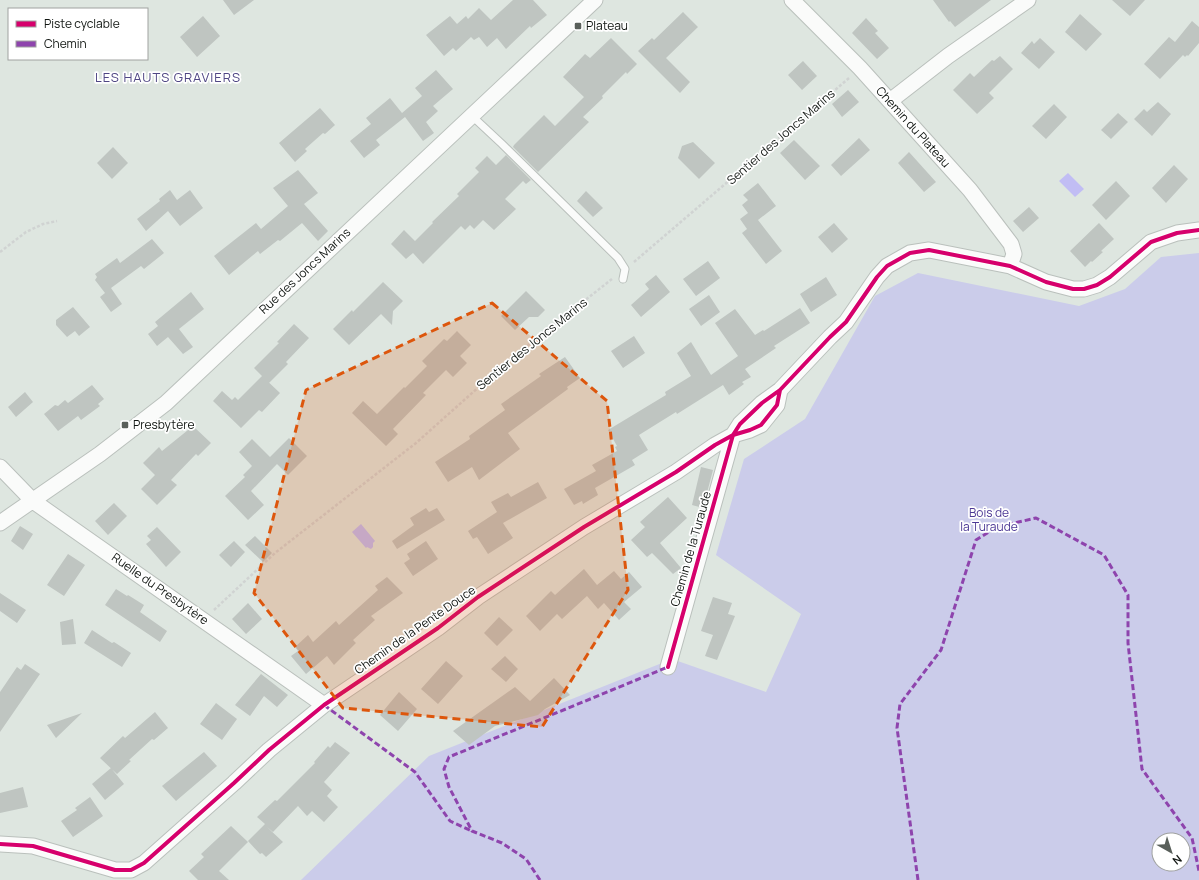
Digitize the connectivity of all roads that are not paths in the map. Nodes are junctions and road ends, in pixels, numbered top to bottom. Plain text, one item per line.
1 (595, 0) edge
2 (792, 0) edge
3 (1028, 0) edge
4 (890, 101) junction
5 (472, 116) junction
6 (1199, 230) edge
7 (1010, 266) junction
8 (623, 279) dead end
9 (733, 435) junction
10 (0, 467) edge
11 (33, 501) junction
12 (0, 523) edge
13 (668, 667) dead end
14 (324, 705) junction
15 (0, 844) edge

1 - 5 street, Rue des Joncs Marins
2 - 4 street, Chemin du Plateau
3 - 4 street
4 - 7 street, Chemin du Plateau
5 - 8 lane
5 - 11 street, Rue des Joncs Marins
6 - 7 street, Chemin de la Turaude
7 - 9 street, Chemin de la Turaude
9 - 13 street, Chemin de la Turaude
9 - 14 street, Chemin de la Pente Douce
10 - 11 street, Ruelle du Presbytère
11 - 12 street, Rue des Joncs Marins
11 - 14 street, Ruelle du Presbytère
14 - 15 street, Chemin de la Pente Douce

